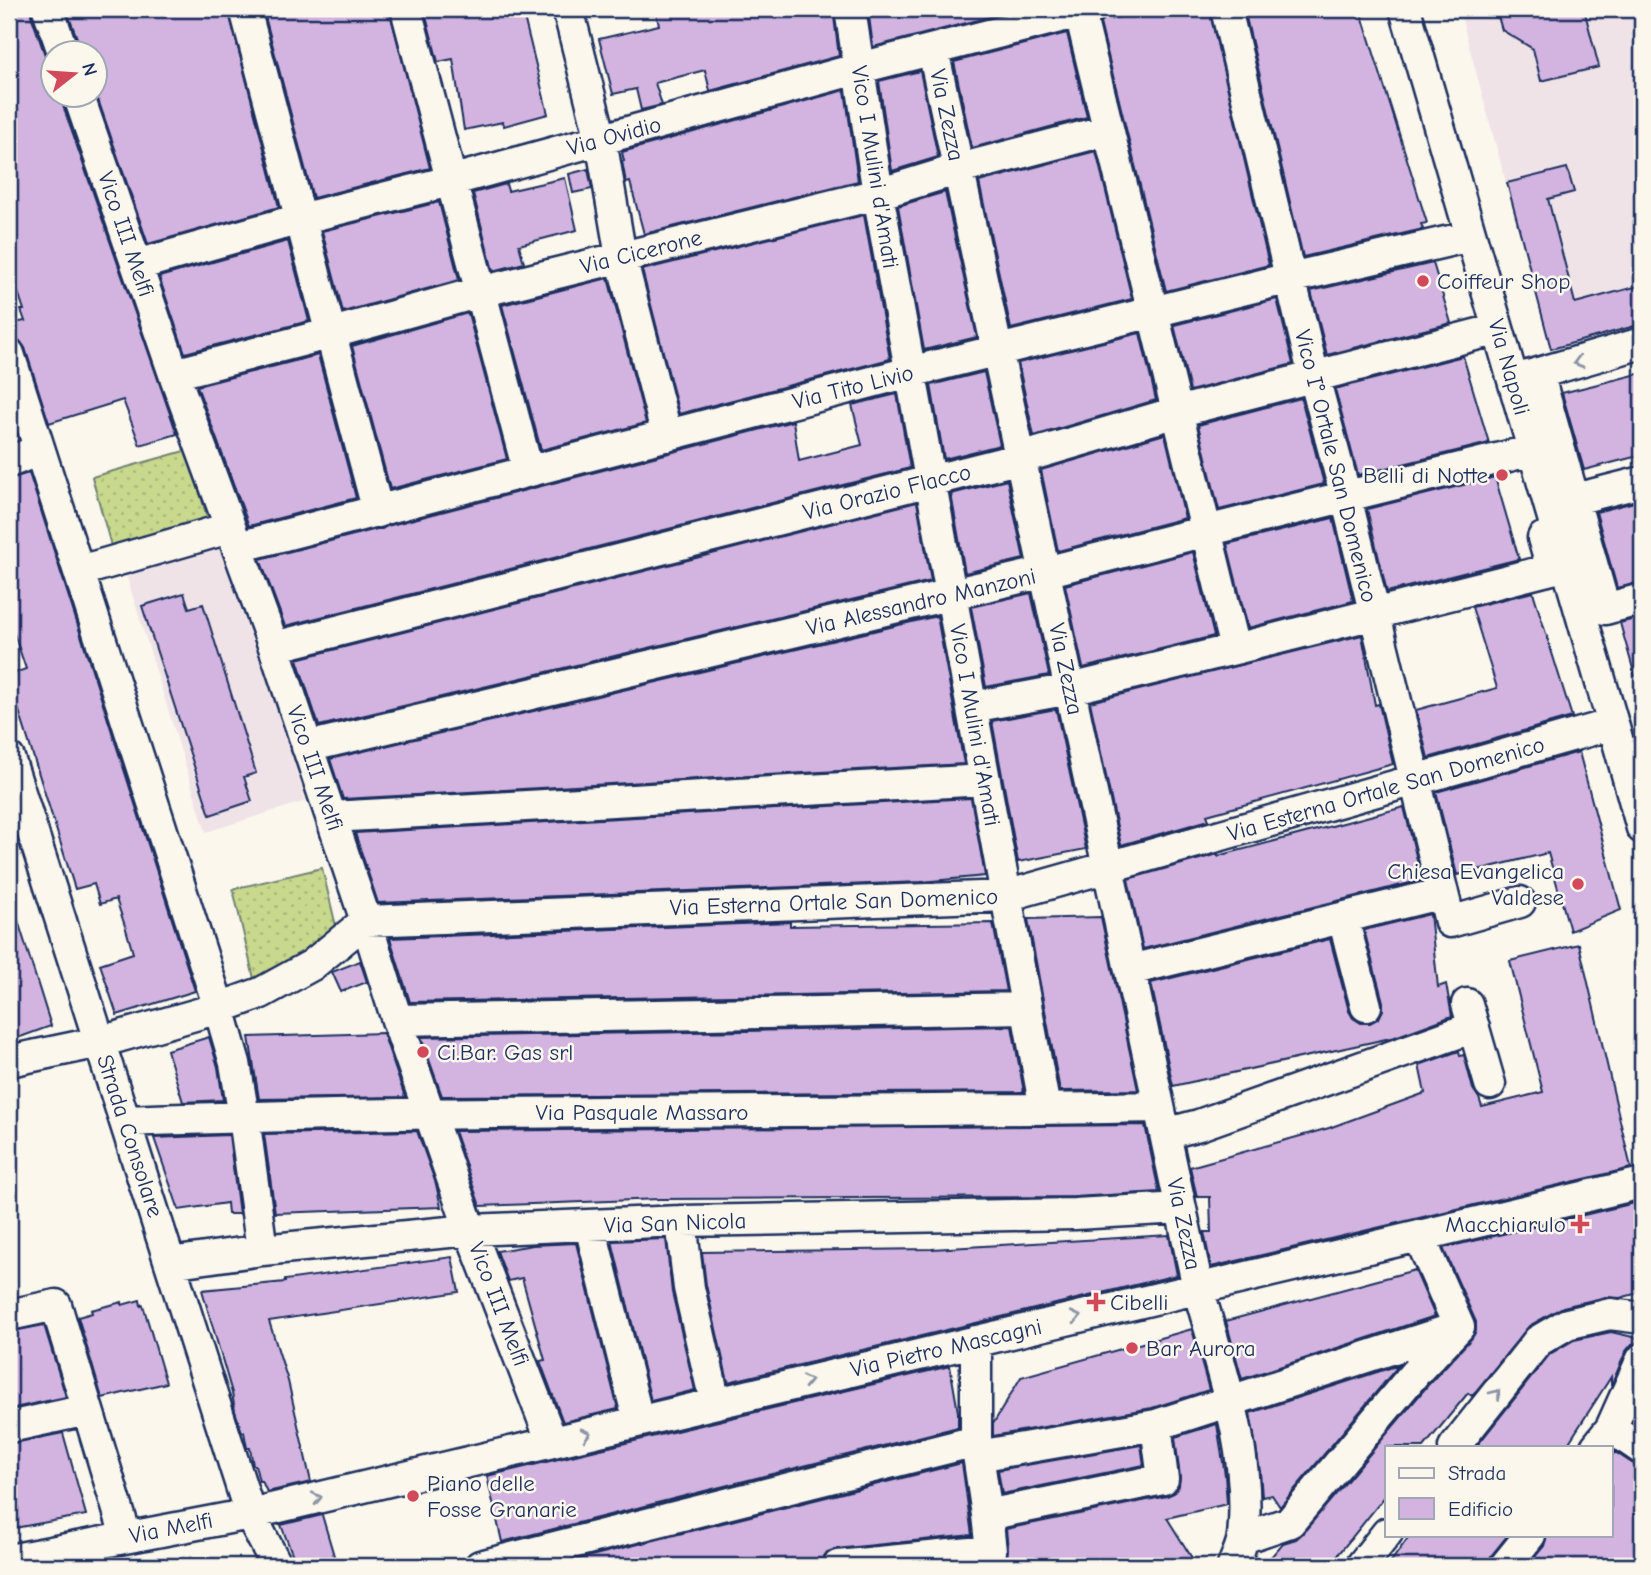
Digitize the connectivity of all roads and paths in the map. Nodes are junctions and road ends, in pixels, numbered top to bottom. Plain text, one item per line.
1 (48, 9) edge
2 (245, 9) edge
3 (406, 9) edge
4 (568, 9) edge
5 (850, 9) edge
6 (1226, 9) edge
7 (1405, 9) edge
8 (1083, 10) edge
9 (59, 38) edge
10 (933, 50) junction
11 (860, 68) junction
12 (83, 108) edge
13 (1108, 130) junction
14 (601, 140) junction
15 (958, 169) junction
16 (450, 181) junction
17 (878, 194) junction
18 (299, 219) junction
19 (1471, 236) junction
20 (621, 257) junction
21 (137, 265) junction
22 (1290, 278) junction
23 (480, 292) junction
24 (1153, 313) junction
25 (1498, 329) junction
26 (332, 333) junction
27 (1642, 342) edge
28 (998, 351) junction
29 (9, 354) edge
30 (910, 372) junction
31 (174, 374) junction
32 (1314, 377) junction
33 (1525, 377) junction
34 (1177, 412) junction
35 (667, 436) junction
36 (39, 450) junction
37 (1526, 451) junction
38 (1021, 458) junction
39 (9, 461) edge
40 (528, 471) junction
41 (930, 481) junction
42 (1642, 482) edge
43 (1346, 497) junction
44 (1575, 499) junction
45 (378, 512) junction
46 (1206, 530) junction
47 (233, 538) junction
48 (80, 571) junction
49 (1045, 572) junction
50 (951, 595) junction
51 (1642, 598) edge
52 (1373, 614) junction
53 (274, 647) junction
54 (1235, 649) junction
55 (1070, 689) junction
56 (972, 707) junction
57 (1614, 724) junction
58 (307, 747) junction
59 (9, 758) edge
60 (985, 780) junction
61 (1416, 780) junction
62 (1638, 793) edge
63 (331, 817) junction
64 (1642, 828) edge
65 (9, 842) edge
66 (40, 857) junction
67 (1108, 866) junction
68 (1006, 896) junction
69 (1520, 902) dead end
70 (1446, 907) junction
71 (1343, 918) junction
72 (366, 922) junction
73 (1130, 970) junction
74 (1366, 1006) dead end
75 (219, 1008) junction
76 (1026, 1008) junction
77 (397, 1020) junction
78 (100, 1042) junction
79 (9, 1061) edge
80 (1490, 1084) dead end
81 (1045, 1109) junction
82 (431, 1113) junction
83 (244, 1117) junction
84 (1162, 1120) junction
85 (125, 1121) junction
86 (1642, 1183) edge
87 (1181, 1208) junction
88 (681, 1221) junction
89 (590, 1226) junction
90 (470, 1230) junction
91 (1419, 1236) junction
92 (262, 1250) junction
93 (170, 1262) junction
94 (1198, 1289) junction
95 (9, 1315) edge
96 (1642, 1318) edge
97 (1460, 1327) junction
98 (976, 1341) junction
99 (1642, 1359) edge
100 (710, 1384) dead end
101 (1230, 1402) junction
102 (634, 1403) dead end
103 (87, 1410) junction
104 (1156, 1425) junction
105 (9, 1427) edge
106 (1604, 1438) edge
107 (552, 1442) junction
108 (1455, 1446) edge
109 (977, 1449) junction
110 (1642, 1449) edge
111 (250, 1514) junction
112 (987, 1515) junction
113 (126, 1536) junction
114 (1385, 1536) edge
115 (1529, 1536) edge
116 (1243, 1538) junction
117 (9, 1560) edge
118 (277, 1566) edge
119 (480, 1566) edge
120 (838, 1566) edge
121 (1233, 1566) edge
122 (1361, 1566) edge
123 (1505, 1566) edge

1 - 9 street
2 - 18 street
3 - 16 street
4 - 14 street
5 - 11 street, Vico I Mulini d'Amati
6 - 22 street, Vico I° Ortale San Domenico
7 - 19 street, Via Napoli
8 - 10 street, Via Ovidio
8 - 13 street
10 - 11 street, Via Ovidio
10 - 15 street, Via Zezza
11 - 14 street, Via Ovidio
11 - 17 street, Vico I Mulini d'Amati
12 - 21 street, Vico III Melfi
13 - 15 street, Via Cicerone
13 - 24 street
14 - 16 street, Via Ovidio
14 - 20 street
15 - 17 street, Via Cicerone
15 - 28 street, Via Zezza
16 - 18 street, Via Ovidio
16 - 23 street
17 - 20 street, Via Cicerone
17 - 30 street, Vico I Mulini d'Amati
18 - 21 street, Via Ovidio
18 - 26 street
19 - 22 street, Via Tito Livio
19 - 25 street, Via Napoli
20 - 23 street, Via Cicerone
20 - 35 street
21 - 31 street, Vico III Melfi
22 - 24 street, Via Tito Livio
22 - 32 street, Vico I° Ortale San Domenico
23 - 26 street, Via Cicerone
23 - 40 street
24 - 28 street, Via Tito Livio
24 - 34 street
25 - 32 street, Via Orazio Flacco
25 - 33 street, Via Napoli
26 - 31 street, Via Cicerone
26 - 45 street
27 -> 33 street
28 - 30 street, Via Tito Livio
28 - 38 street, Via Zezza
29 - 36 street
30 - 35 street, Via Tito Livio
30 - 41 street, Vico I Mulini d'Amati
31 - 47 street, Vico III Melfi
32 - 34 street, Via Orazio Flacco
32 - 43 street, Vico I° Ortale San Domenico
33 - 37 street, Via Napoli
33 - 44 street, Via Napoli
34 - 38 street, Via Orazio Flacco
34 - 46 street
35 - 40 street, Via Tito Livio
36 - 39 street
36 - 48 street
37 - 43 street, Via Alessandro Manzoni
37 - 52 street, Via Napoli
37 - 57 street, Via Napoli
38 - 41 street, Via Orazio Flacco
38 - 49 street, Via Zezza
40 - 45 street, Via Tito Livio
41 - 50 street, Vico I Mulini d'Amati
41 - 53 street, Via Orazio Flacco
42 - 44 street
43 - 46 street, Via Alessandro Manzoni
43 - 52 street, Vico I° Ortale San Domenico
44 - 51 street, Via Napoli
45 - 47 street, Via Tito Livio
46 - 49 street, Via Alessandro Manzoni
46 - 54 street
47 - 48 street, Via Tito Livio
47 - 53 street, Vico III Melfi
48 - 75 street
49 - 50 street, Via Alessandro Manzoni
49 - 55 street, Via Zezza
50 - 56 street, Vico I Mulini d'Amati
50 - 58 street, Via Alessandro Manzoni
52 - 54 street
52 - 61 street, Vico I° Ortale San Domenico
53 - 58 street, Vico III Melfi
54 - 55 street
55 - 56 street
55 - 67 street, Via Zezza
56 - 60 street, Vico I Mulini d'Amati
57 - 61 street, Via Esterna Ortale San Domenico
57 - 62 street, Via Napoli
58 - 63 street, Vico III Melfi
59 - 66 street, Strada Consolare
60 - 63 street
60 - 68 street, Vico I Mulini d'Amati
61 - 67 street, Via Esterna Ortale San Domenico
61 - 70 street, Vico I° Ortale San Domenico
62 - 64 street, Via Napoli
63 - 72 street, Vico III Melfi
65 - 66 street
66 - 78 street, Strada Consolare
67 - 68 street, Via Esterna Ortale San Domenico
67 - 73 street, Via Zezza
68 - 72 street, Via Esterna Ortale San Domenico
68 - 76 street, Vico I Mulini d'Amati
69 - 70 street
70 - 71 street
71 - 73 street
71 - 74 street
72 - 75 street
72 - 77 street, Vico III Melfi
73 - 84 street, Via Zezza
75 - 78 street
75 - 83 street
76 - 77 street
76 - 81 street, Vico I Mulini d'Amati
77 - 82 street, Vico III Melfi
78 - 79 street
78 - 85 street, Strada Consolare
80 - 84 street, Via Pasquale Massaro
81 - 82 street, Via Pasquale Massaro
81 - 84 street, Via Pasquale Massaro
82 - 83 street, Via Pasquale Massaro
82 - 90 street, Vico III Melfi
83 - 85 street, Via Pasquale Massaro
83 - 92 street
84 - 87 street, Via Zezza
85 - 93 street, Strada Consolare
86 - 91 street, Via Pietro Mascagni
87 - 88 street, Via San Nicola
87 - 94 street, Via Zezza
88 - 89 street, Via San Nicola
88 - 100 street
89 - 90 street, Via San Nicola
89 - 102 street
90 - 92 street, Via San Nicola
90 - 107 street, Vico III Melfi
91 - 94 street, Via Pietro Mascagni
91 - 97 street
92 - 93 street, Via San Nicola
93 - 111 street, Strada Consolare
98 -> 94 street, Via Pietro Mascagni
94 - 101 street, Via Zezza
95 - 103 street
108 -> 96 street
97 - 101 street
97 - 116 street
107 -> 98 street, Via Pietro Mascagni
98 - 109 street
99 - 106 street
101 - 104 street
101 - 116 street, Via Zezza
103 - 105 street
103 - 113 street
104 - 109 street
104 - 112 street
106 - 110 street
111 -> 107 street, Via Pietro Mascagni
109 - 112 street
109 - 119 street
111 - 113 street, Via Melfi
111 - 118 street, Strada Consolare
112 - 120 street
113 - 117 street, Via Melfi
114 - 122 street
115 - 123 street
116 - 121 street, Via Zezza

